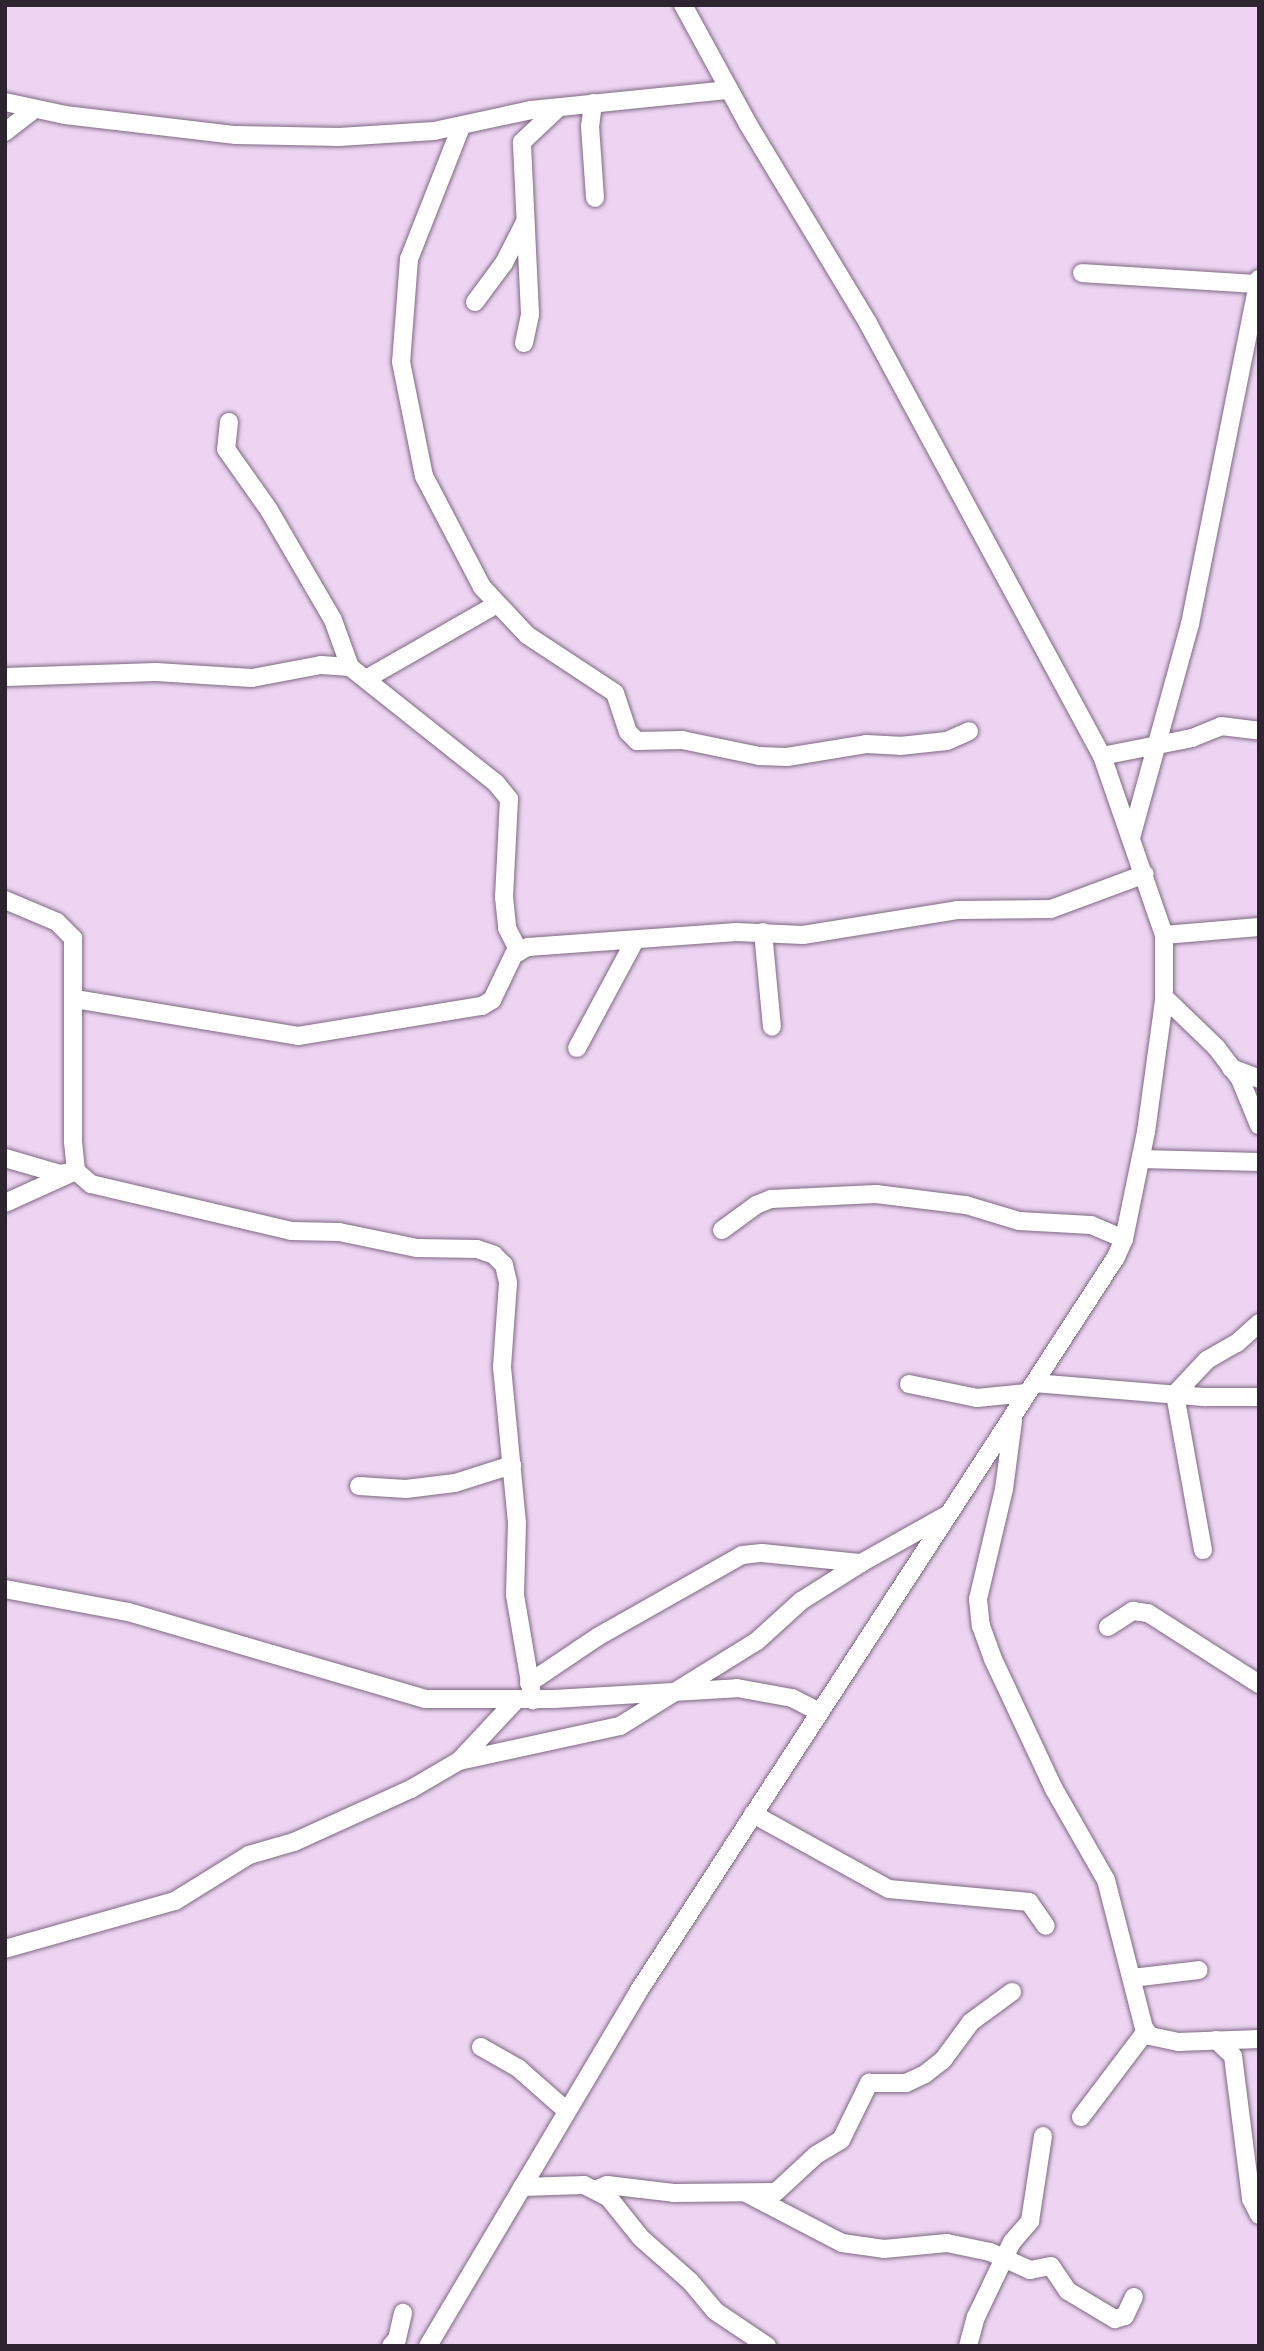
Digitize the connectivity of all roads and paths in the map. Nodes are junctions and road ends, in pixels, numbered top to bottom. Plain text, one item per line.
1 (684, 5) edge
2 (729, 90) junction
3 (5, 103) edge
4 (593, 103) junction
5 (561, 106) junction
6 (33, 110) junction
7 (461, 127) junction
8 (5, 132) edge
9 (596, 198) dead end
10 (524, 224) junction
11 (1082, 273) dead end
12 (1258, 282) edge
13 (475, 302) dead end
14 (524, 343) dead end
15 (229, 422) dead end
16 (497, 604) junction
17 (350, 667) junction
18 (5, 677) edge
19 (366, 679) junction
20 (1259, 730) edge
21 (969, 731) dead end
22 (1156, 743) junction
23 (1102, 756) junction
24 (1131, 838) junction
25 (1145, 874) junction
26 (5, 900) edge
27 (1259, 927) edge
28 (763, 932) junction
29 (1164, 935) junction
30 (634, 942) junction
31 (519, 952) junction
32 (1164, 997) junction
33 (75, 999) junction
34 (772, 1027) dead end
35 (577, 1048) dead end
36 (1231, 1068) junction
37 (1259, 1079) edge
38 (1259, 1125) edge
39 (5, 1158) edge
40 (1141, 1159) junction
41 (1257, 1164) edge
42 (76, 1171) junction
43 (5, 1203) edge
44 (722, 1230) dead end
45 (1124, 1240) junction
46 (1259, 1323) edge
47 (909, 1384) dead end
48 (1031, 1388) junction
49 (1175, 1394) junction
50 (1259, 1397) edge
51 (1014, 1414) junction
52 (512, 1465) junction
53 (359, 1486) dead end
54 (948, 1514) junction
55 (1203, 1550) dead end
56 (861, 1563) junction
57 (5, 1589) edge
58 (1108, 1627) dead end
59 (1259, 1684) edge
60 (671, 1692) junction
61 (526, 1694) junction
62 (819, 1712) junction
63 (460, 1761) junction
64 (753, 1814) junction
65 (1046, 1926) dead end
66 (5, 1949) edge
67 (1199, 1970) dead end
68 (1132, 1978) junction
69 (1012, 1992) dead end
70 (1146, 2031) junction
71 (1259, 2039) edge
72 (1216, 2040) junction
73 (481, 2047) dead end
74 (567, 2111) junction
75 (1081, 2117) dead end
76 (1043, 2136) dead end
77 (522, 2187) junction
78 (595, 2190) junction
79 (748, 2194) junction
80 (1259, 2216) edge
81 (1005, 2259) junction
82 (1135, 2297) dead end
83 (402, 2313) dead end
84 (391, 2346) edge
85 (428, 2346) edge
86 (767, 2346) edge
87 (968, 2346) edge

1 - 2 street
2 - 4 street
2 - 23 street
3 - 6 street
4 - 5 street
4 - 9 street
5 - 7 street
5 - 10 street
6 - 7 street
6 - 8 street
7 - 16 street
10 - 13 street
10 - 14 street
11 - 12 street
12 - 22 street
15 - 17 street
16 - 19 street
16 - 21 street
17 - 18 street
17 - 19 street
19 - 31 street
20 - 22 street
22 - 23 street
22 - 24 street
23 - 24 street
24 - 25 street
25 - 28 street
25 - 29 street
26 - 33 street
27 - 29 street
28 - 30 street
28 - 34 street
29 - 32 street
30 - 31 street
30 - 35 street
31 - 33 street
32 - 36 street
32 - 40 street
33 - 42 street
36 - 37 street
36 - 38 street
39 - 42 street
40 - 41 street
40 - 45 street
42 - 43 street
42 - 52 street
44 - 45 street
45 - 48 street
46 - 49 street
47 - 48 street
48 - 49 street
48 - 51 street
49 - 50 street
49 - 55 street
51 - 54 street
51 - 68 street
52 - 53 street
52 - 61 street
54 - 56 street
54 - 62 street
56 - 60 street
56 - 61 street
57 - 61 street
58 - 59 street
60 - 61 street
60 - 62 street
60 - 63 street
61 - 63 street
62 - 64 street
63 - 66 street
64 - 65 street
64 - 74 street
67 - 68 street
68 - 70 street
69 - 79 street
70 - 72 street
70 - 75 street
71 - 72 street
72 - 80 street
73 - 74 street
74 - 77 street
76 - 81 street
77 - 78 street
77 - 85 street
78 - 79 street
78 - 86 street
79 - 81 street
81 - 82 street
81 - 87 street
83 - 84 street

